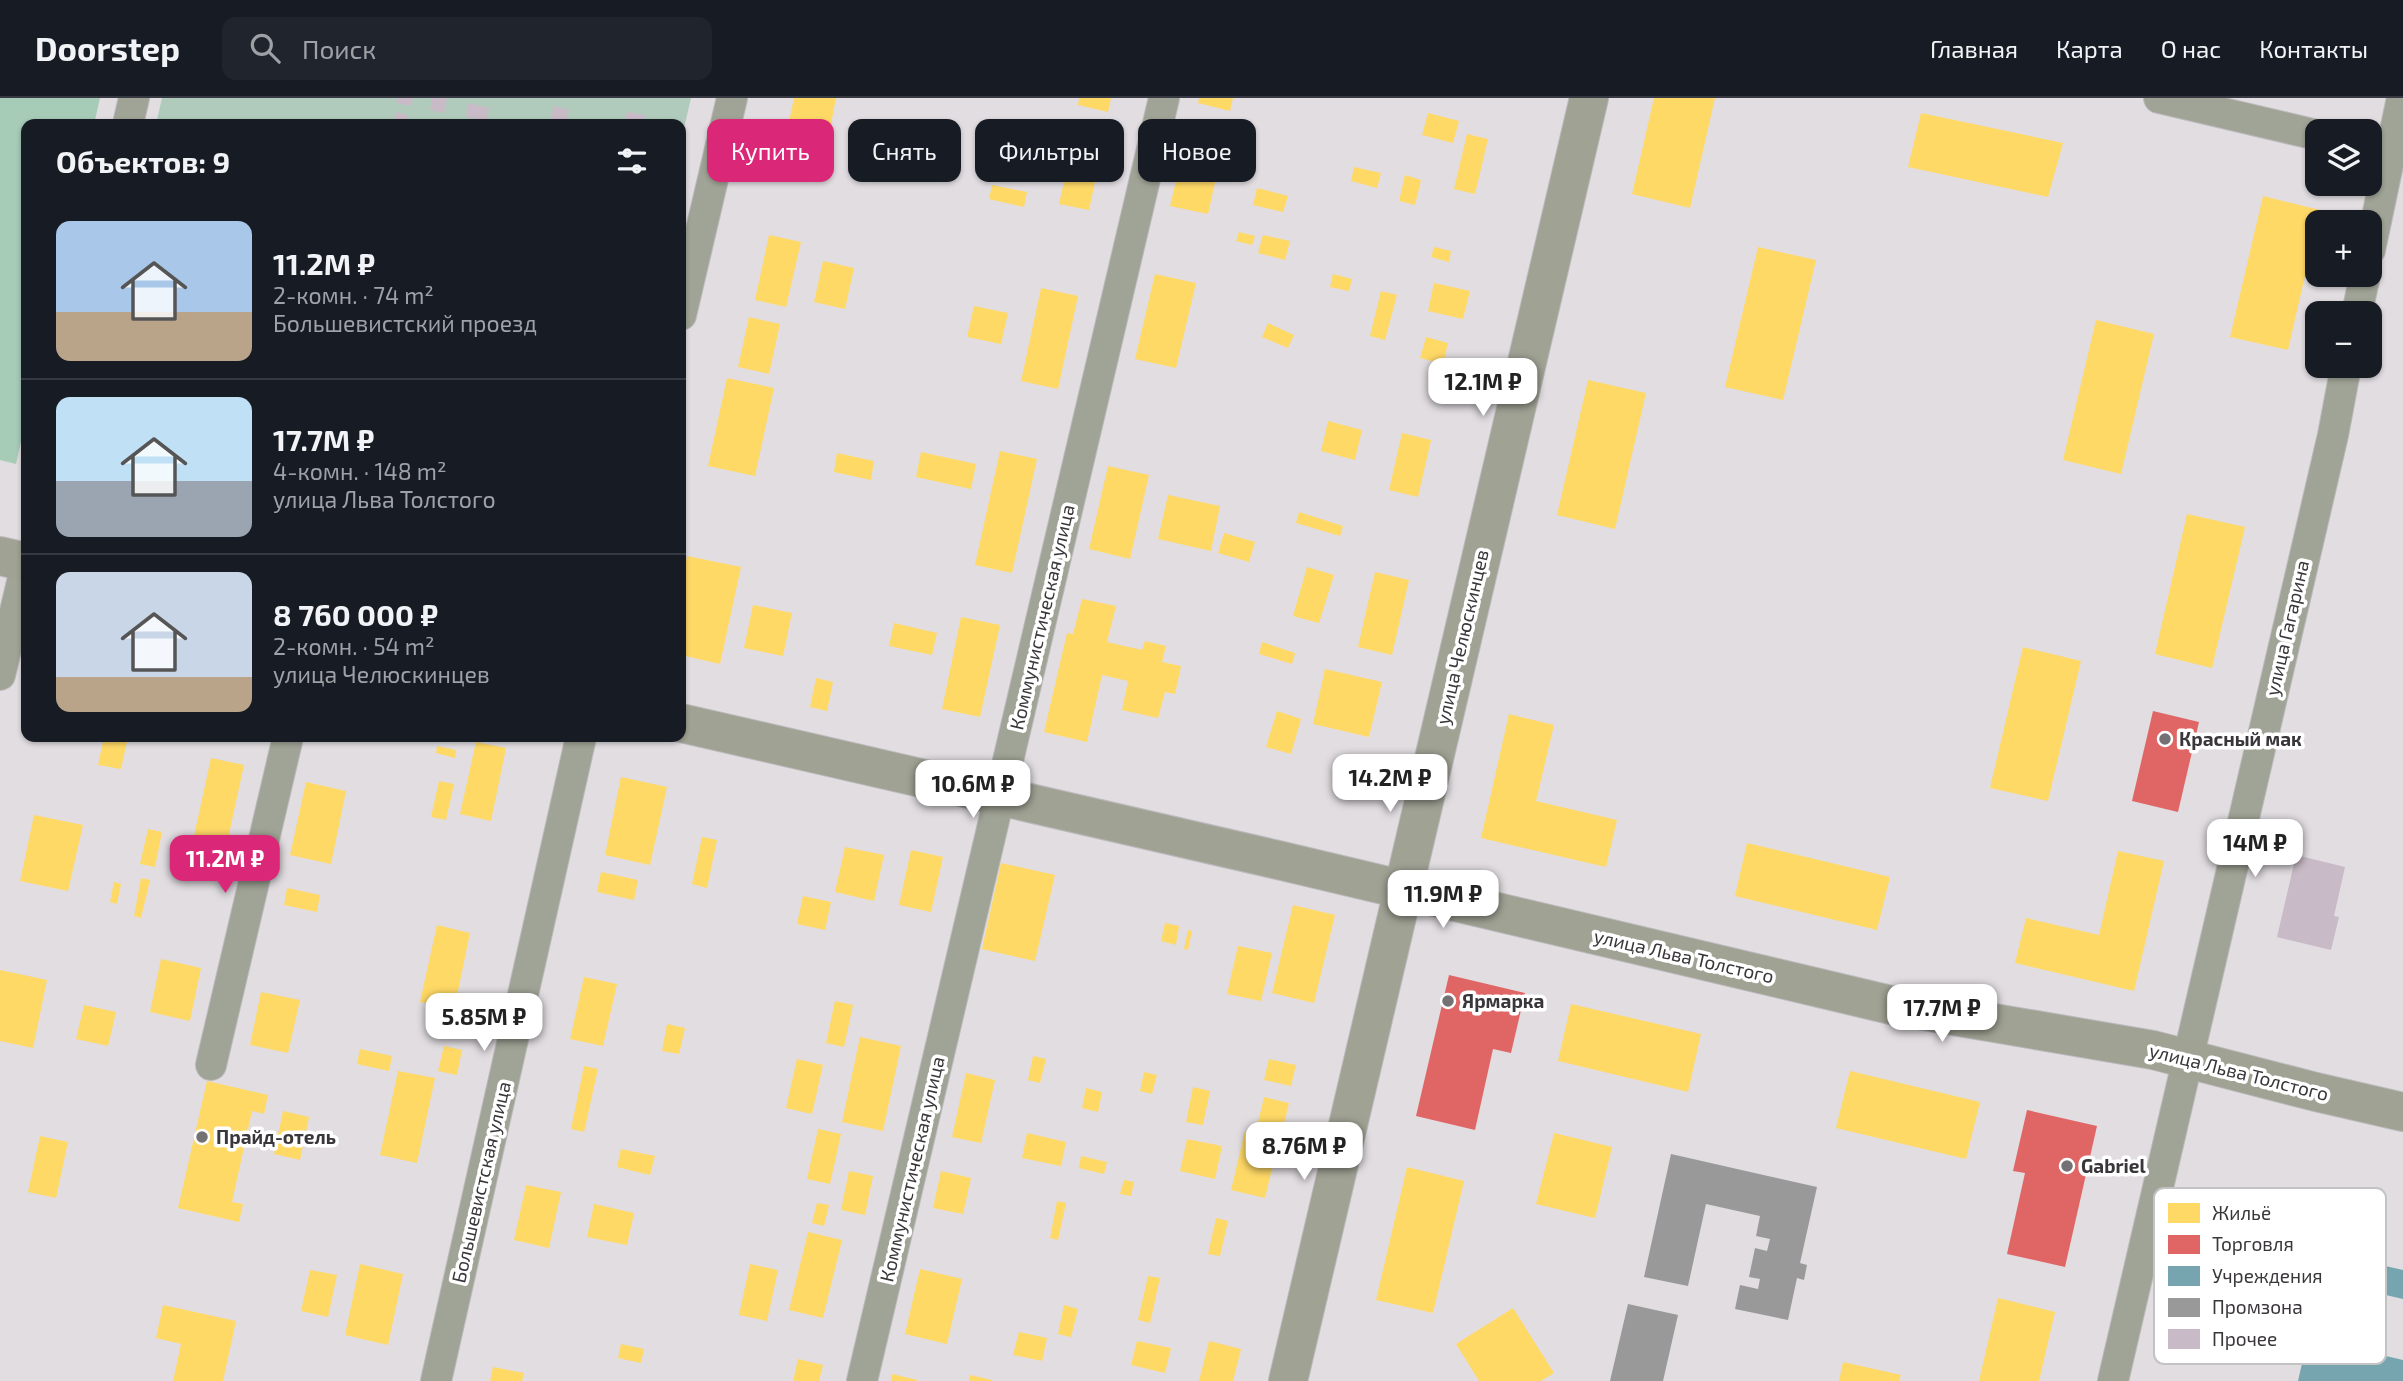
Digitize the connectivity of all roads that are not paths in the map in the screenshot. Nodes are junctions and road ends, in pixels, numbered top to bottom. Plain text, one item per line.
1 (134, 98) edge
2 (732, 98) edge
3 (1164, 98) edge
4 (1589, 98) edge
5 (2159, 98) edge
6 (2402, 98) edge
7 (129, 119) edge
8 (2305, 132) edge
9 (2387, 151) edge
10 (2377, 210) edge
11 (686, 294) edge
12 (2344, 378) edge
13 (0, 555) edge
14 (21, 561) edge
15 (21, 585) edge
16 (0, 675) edge
17 (686, 724) edge
18 (287, 742) edge
19 (580, 742) edge
20 (999, 795) junction
21 (1403, 890) junction
22 (2188, 1059) junction
23 (211, 1065) dead end
24 (2403, 1112) edge
25 (2158, 1188) edge
26 (2154, 1205) edge
27 (436, 1381) edge
28 (862, 1381) edge
29 (1288, 1381) edge
30 (2113, 1381) edge

1 - 7 street
2 - 11 street
3 - 20 street, Коммунистическая улица
4 - 21 street, улица Челюскинцев
5 - 8 street
6 - 9 street
9 - 10 street
12 - 22 street, улица Гагарина
13 - 14 street
15 - 16 street
17 - 20 street, улица Льва Толстого
18 - 23 street
19 - 27 street, Большевистская улица
20 - 21 street, улица Льва Толстого
20 - 28 street, Коммунистическая улица
21 - 22 street, улица Льва Толстого
21 - 29 street, улица Челюскинцев
22 - 24 street, улица Льва Толстого
22 - 25 street, улица Гагарина
26 - 30 street, улица Гагарина

